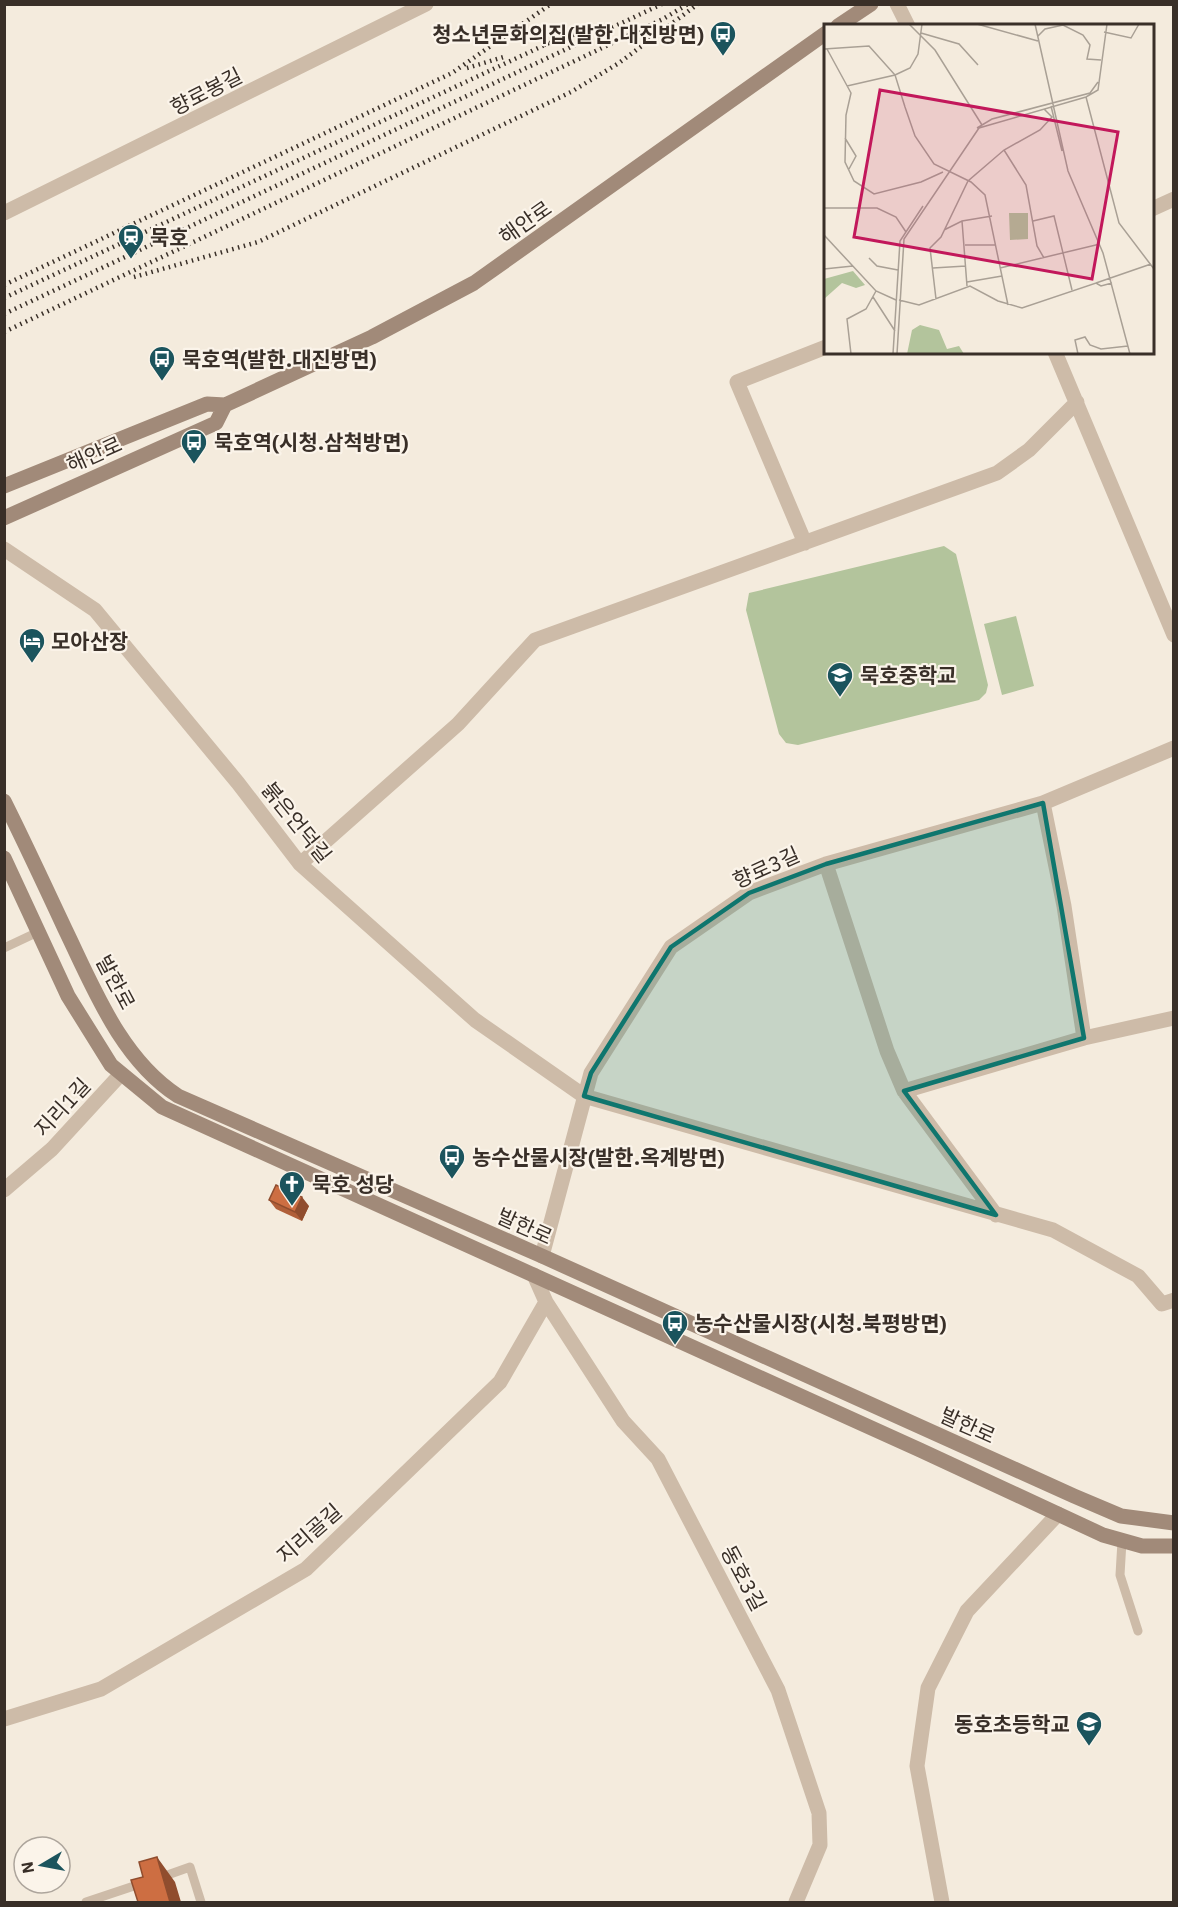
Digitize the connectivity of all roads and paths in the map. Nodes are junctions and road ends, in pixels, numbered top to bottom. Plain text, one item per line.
1 (426, 4) edge
2 (871, 4) edge
3 (897, 4) edge
4 (841, 24) edge
5 (907, 24) edge
6 (824, 34) edge
7 (1173, 199) edge
8 (1154, 208) edge
9 (4, 213) edge
10 (824, 347) edge
11 (1056, 354) edge
12 (1077, 402) junction
13 (225, 405) junction
14 (4, 486) edge
15 (4, 518) edge
16 (805, 543) junction
17 (4, 549) edge
18 (1173, 635) edge
19 (1173, 748) edge
20 (4, 801) edge
21 (1043, 803) junction
22 (4, 858) edge
23 (300, 864) junction
24 (826, 864) junction
25 (38, 932) junction
26 (4, 948) edge
27 (1173, 1018) edge
28 (1084, 1038) junction
29 (137, 1059) junction
30 (120, 1075) junction
31 (904, 1091) junction
32 (584, 1096) junction
33 (4, 1190) edge
34 (996, 1215) junction
35 (542, 1256) junction
36 (534, 1275) junction
37 (1173, 1300) edge
38 (546, 1302) junction
39 (1074, 1496) junction
40 (1058, 1514) junction
41 (1173, 1523) edge
42 (1122, 1541) junction
43 (1173, 1546) edge
44 (1138, 1631) dead end
45 (4, 1719) edge
46 (86, 1902) edge
47 (201, 1902) edge
48 (796, 1902) edge
49 (942, 1902) edge

1 - 9 street, 향로봉길
2 - 4 street
3 - 5 street
6 - 13 street, 해안로
7 - 8 street
10 - 16 street
11 - 12 street
12 - 16 street
12 - 18 street
13 - 14 street, 해안로
13 - 15 street, 해안로
16 - 23 street
17 - 23 street, 붉은언덕길
19 - 21 street, 향로3길
20 - 29 street, 발한로
21 - 24 street, 향로3길
21 - 28 street
22 - 25 street, 발한로
23 - 32 street, 붉은언덕길
24 - 31 street
24 - 32 street, 향로3길
25 - 26 lane
25 - 30 street, 발한로
27 - 28 street
28 - 31 street
29 - 30 street
29 - 35 street, 발한로
30 - 33 street, 지리1길
30 - 36 street, 발한로
31 - 34 street
32 - 34 street, 붉은언덕길
32 - 35 street, 향로3길
34 - 37 street, 붉은언덕길
35 - 36 street
35 - 39 street, 발한로
36 - 38 street
36 - 40 street, 발한로
38 - 45 street, 지리골길
38 - 48 street, 동호3길
39 - 40 street
39 - 41 street, 발한로
40 - 42 street, 발한로
40 - 49 street
42 - 43 street, 발한로
42 - 44 lane
46 - 47 lane

